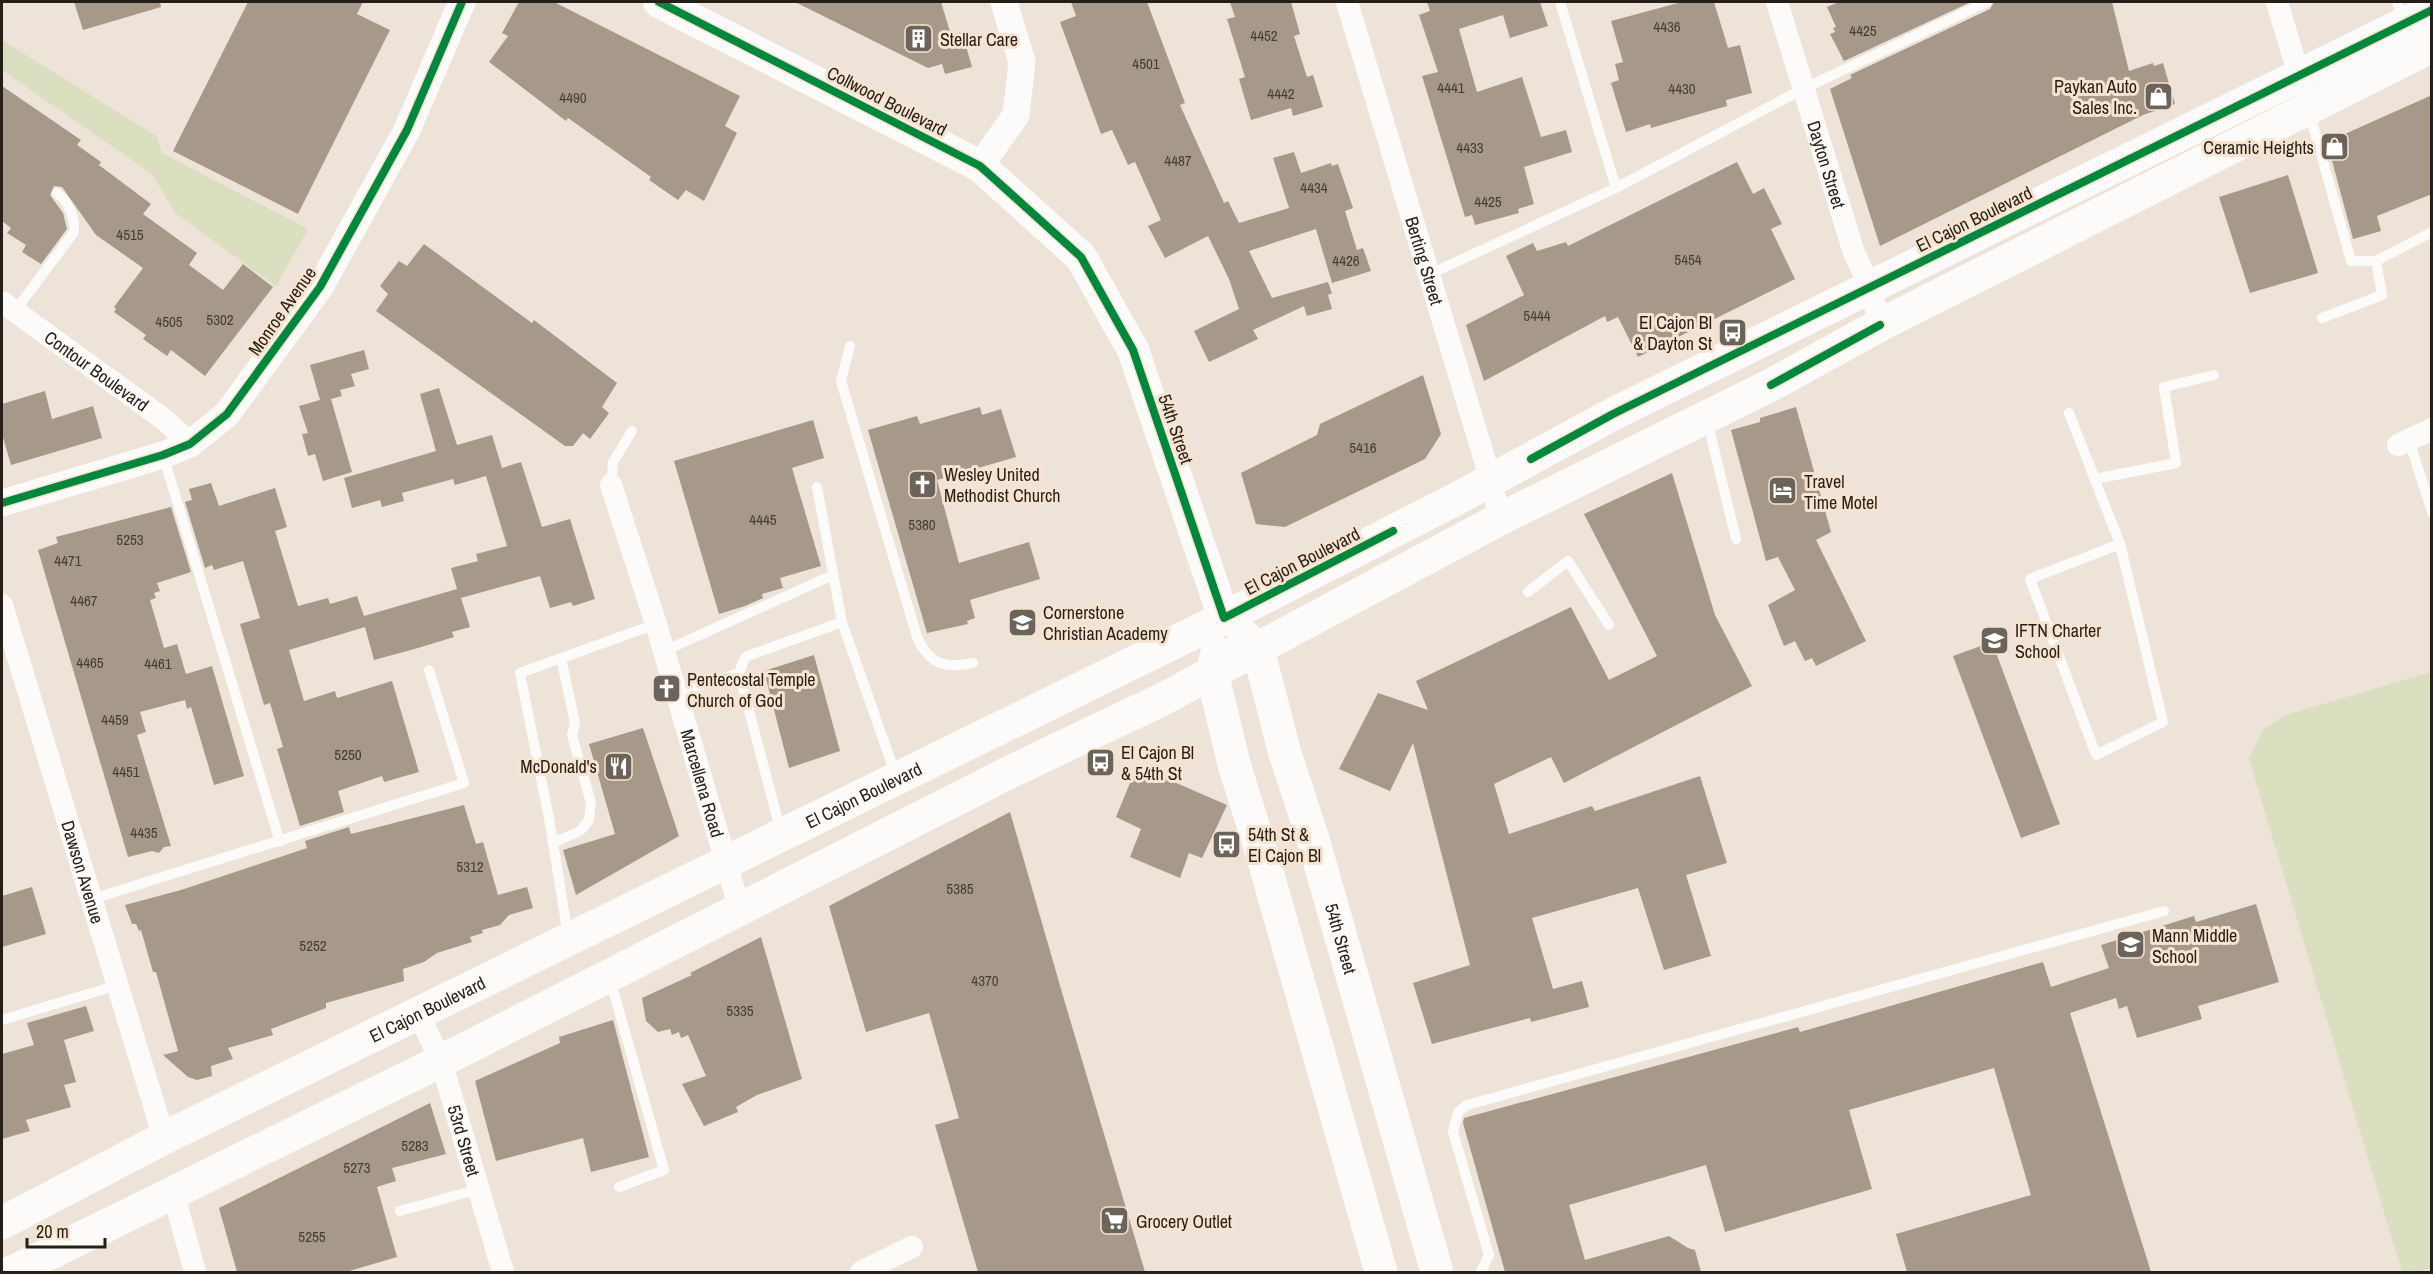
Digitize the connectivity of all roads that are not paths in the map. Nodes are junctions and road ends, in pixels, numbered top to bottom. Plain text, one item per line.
1 (462, 2) edge
2 (659, 2) edge
3 (1004, 2) edge
4 (1347, 2) edge
5 (1560, 2) edge
6 (1777, 2) edge
7 (1987, 2) edge
8 (2277, 2) edge
9 (2411, 11) edge
10 (2432, 46) edge
11 (2299, 76) junction
12 (1803, 89) junction
13 (2308, 108) junction
14 (980, 166) junction
15 (1616, 188) junction
16 (57, 193) dead end
17 (2432, 232) edge
18 (1081, 257) joint
19 (2376, 261) junction
20 (1428, 275) junction
21 (1870, 287) junction
22 (8, 307) edge
23 (2322, 318) dead end
24 (1880, 325) junction
25 (850, 346) dead end
26 (2214, 375) dead end
27 (2069, 413) dead end
28 (1707, 417) junction
29 (2432, 429) edge
30 (632, 431) dead end
31 (2403, 443) joint
32 (190, 444) junction
33 (163, 455) junction
34 (2096, 480) junction
35 (1491, 481) junction
36 (611, 485) joint
37 (817, 487) dead end
38 (2, 503) edge
39 (2432, 512) edge
40 (1500, 519) junction
41 (1736, 538) dead end
42 (2121, 544) junction
43 (833, 575) junction
44 (1528, 592) dead end
45 (2, 605) edge
46 (1224, 618) junction
47 (842, 622) junction
48 (656, 624) junction
49 (1609, 625) dead end
50 (1258, 649) junction
51 (664, 651) junction
52 (561, 658) junction
53 (973, 663) dead end
54 (429, 670) dead end
55 (739, 673) junction
56 (1212, 673) junction
57 (676, 693) junction
58 (897, 778) junction
59 (781, 835) junction
60 (280, 842) junction
61 (553, 843) junction
62 (726, 862) junction
63 (92, 899) junction
64 (741, 910) junction
65 (2164, 911) dead end
66 (568, 940) junction
67 (609, 976) junction
68 (118, 985) junction
69 (418, 1013) junction
70 (2, 1020) edge
71 (441, 1061) junction
72 (164, 1138) junction
73 (619, 1187) dead end
74 (479, 1189) junction
75 (173, 1192) junction
76 (400, 1211) dead end
77 (2, 1223) edge
78 (912, 1247) dead end
79 (12, 1272) edge
80 (195, 1272) edge
81 (503, 1272) edge
82 (861, 1272) edge
83 (1382, 1272) edge
84 (1437, 1272) edge
85 (1481, 1272) edge

1 - 32 street, Monroe Avenue
2 - 14 main road, Collwood Boulevard
3 - 14 street
4 - 20 street, Berting Street
5 - 15 lane
6 - 12 street, Dayton Street
7 - 12 lane
8 - 11 street
9 - 11 main road, El Cajon Boulevard
10 - 13 main road
11 - 13 street
11 - 21 main road, El Cajon Boulevard
12 - 15 lane
12 - 21 street, Dayton Street
13 - 19 lane
13 - 24 main road
14 - 18 main road, Collwood Boulevard
15 - 20 lane
16 - 22 lane
17 - 19 lane
18 - 46 main road, 54th Street
19 - 23 lane
20 - 35 street, Berting Street
21 - 24 street, Dayton Street
21 - 35 main road, El Cajon Boulevard
22 - 32 street, Contour Boulevard
24 - 28 main road
25 - 53 lane
26 - 34 lane
27 - 34 lane
28 - 40 main road
28 - 41 lane
29 - 31 street
30 - 36 lane
31 - 39 lane
32 - 33 street, Monroe Avenue
33 - 38 street, Monroe Avenue
33 - 60 lane
34 - 42 lane
35 - 40 street, Berting Street
35 - 46 main road, El Cajon Boulevard
36 - 48 street, Marcellena Road
37 - 43 lane
40 - 50 main road
42 - 42 lane
43 - 47 lane
43 - 51 lane
44 - 49 lane
45 - 63 street, Dawson Avenue
46 - 50 main road, 54th Street
46 - 56 main road
46 - 58 main road, El Cajon Boulevard
47 - 55 lane
47 - 58 lane
48 - 51 street, Marcellena Road
48 - 52 lane
50 - 56 main road
50 - 84 main road, 54th Street
51 - 57 street, Marcellena Road
52 - 61 lane
52 - 61 lane
54 - 60 lane
55 - 57 lane
55 - 59 lane
56 - 64 main road
56 - 83 main road
57 - 62 street, Marcellena Road
58 - 59 main road, El Cajon Boulevard
59 - 62 main road, El Cajon Boulevard
60 - 63 lane
61 - 66 lane
62 - 64 street, Marcellena Road
62 - 66 main road, El Cajon Boulevard
63 - 68 street, Dawson Avenue
64 - 67 main road
65 - 85 lane
66 - 69 main road, El Cajon Boulevard
67 - 71 main road
67 - 73 lane
68 - 70 lane
68 - 72 street, Dawson Avenue
69 - 71 street, 53rd Street
69 - 72 main road, El Cajon Boulevard
71 - 74 street, 53rd Street
71 - 75 main road
72 - 77 main road, El Cajon Boulevard
74 - 76 lane
74 - 81 street, 53rd Street
75 - 79 main road
75 - 80 street
78 - 82 street

